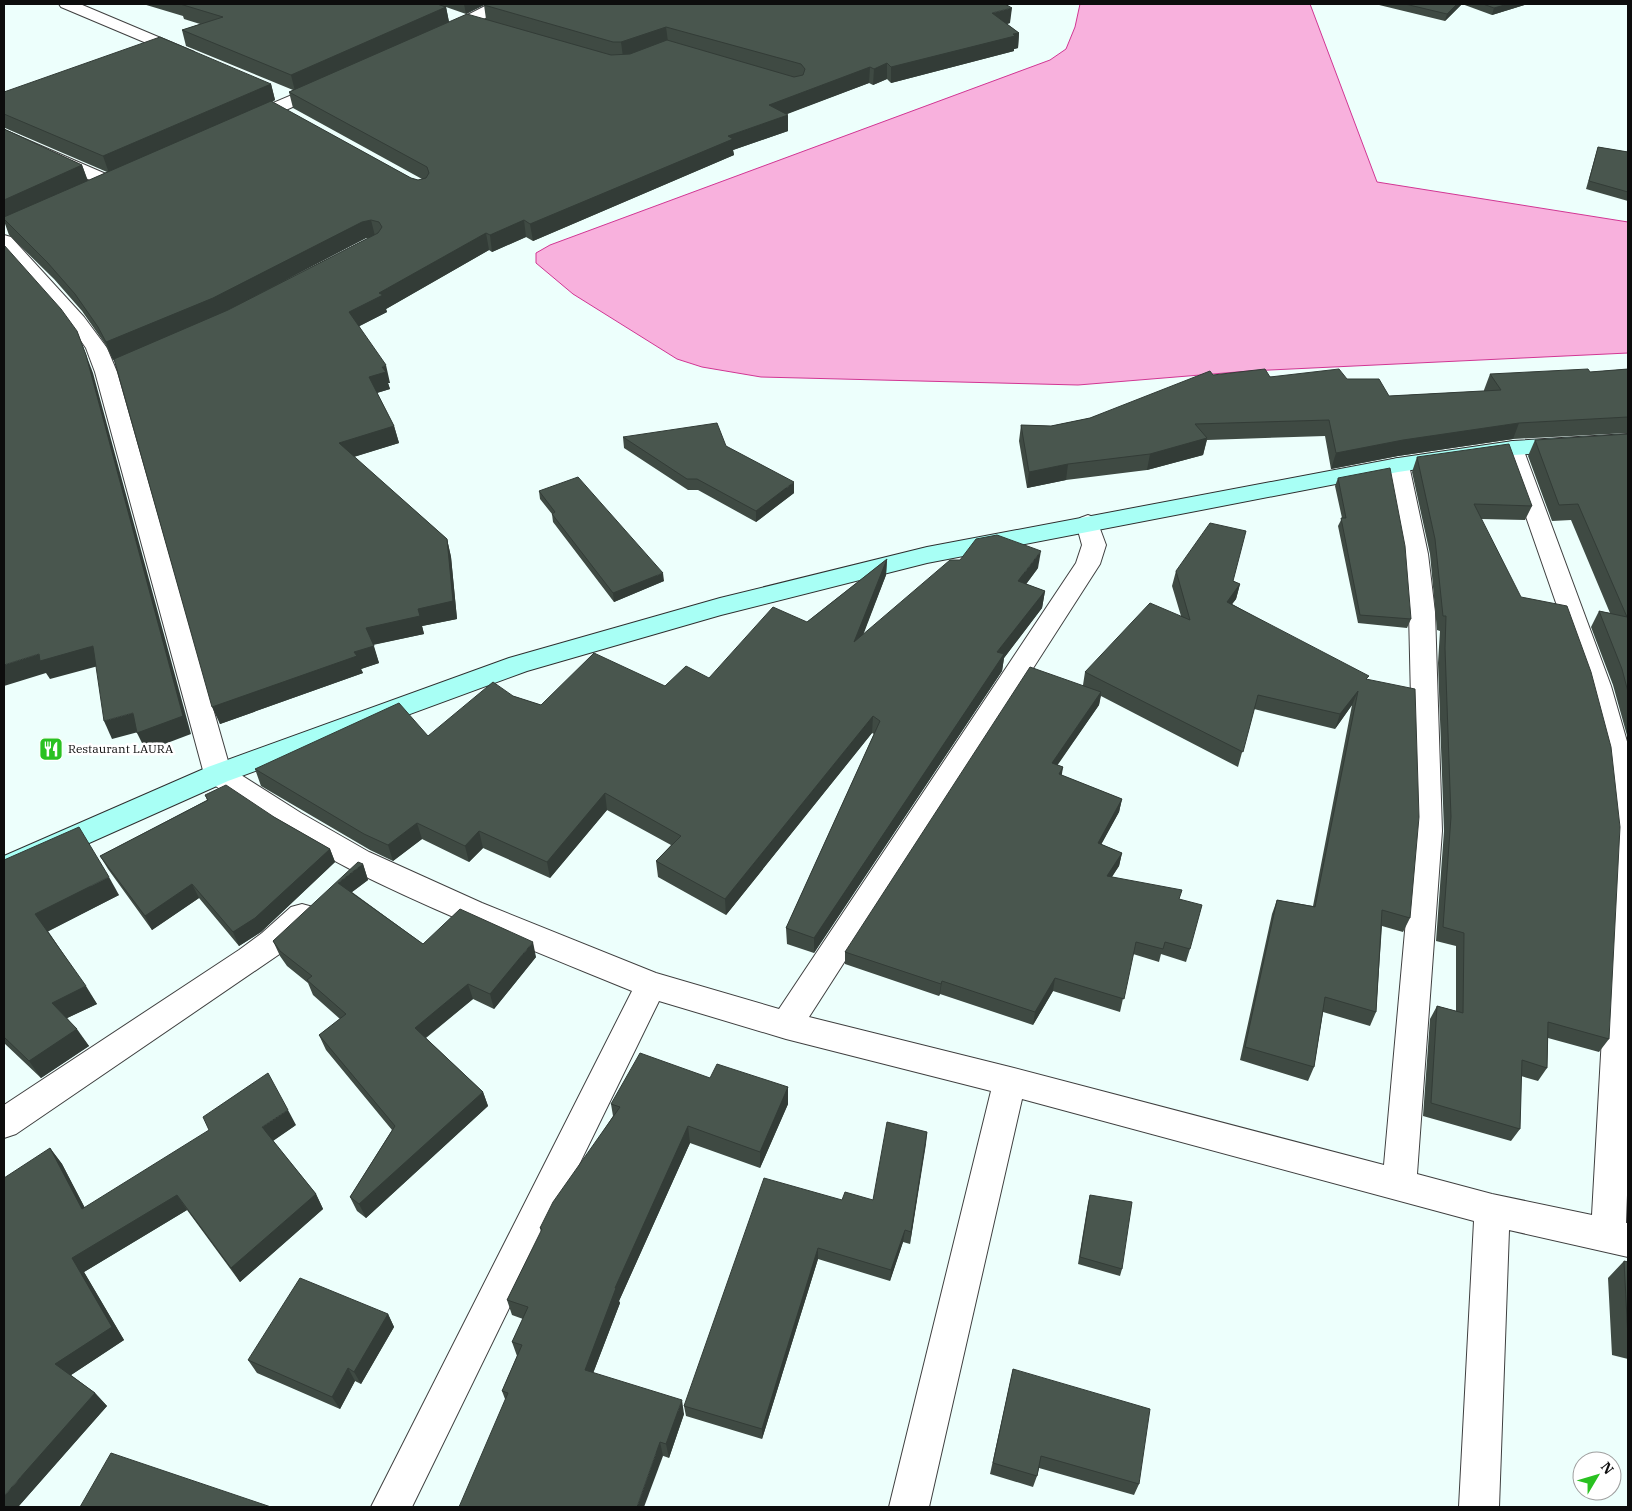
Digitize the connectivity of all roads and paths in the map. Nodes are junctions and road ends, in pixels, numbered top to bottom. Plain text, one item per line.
1 (67, 4) edge
2 (501, 4) edge
3 (444, 13) dead end
4 (469, 22) junction
5 (488, 27) edge
6 (426, 41) edge
7 (203, 61) edge
8 (339, 80) edge
9 (277, 100) junction
10 (293, 118) edge
11 (232, 128) edge
12 (4, 135) edge
13 (125, 173) edge
14 (108, 181) junction
15 (90, 189) edge
16 (7, 232) edge
17 (1628, 442) edge
18 (1513, 448) junction
19 (1398, 465) junction
20 (1088, 523) junction
21 (218, 774) junction
22 (4, 868) edge
23 (341, 878) junction
24 (652, 985) junction
25 (786, 1025) junction
26 (1010, 1081) junction
27 (4, 1123) edge
28 (1399, 1185) junction
29 (1492, 1210) junction
30 (1618, 1237) edge
31 (391, 1507) edge
32 (909, 1507) edge
33 (1479, 1507) edge

1 - 7 street
2 - 4 street
3 - 4 street
4 - 5 street
4 - 6 street
8 - 9 street
9 - 10 street
9 - 11 street
12 - 14 street
13 - 14 street
14 - 15 street
16 - 21 street
17 - 18 main road
18 - 19 main road
18 - 30 street
19 - 20 main road
19 - 28 street
20 - 21 main road
20 - 25 street
21 - 22 main road
21 - 23 street
23 - 24 street
23 - 27 street
24 - 25 street
24 - 31 street
25 - 26 street
26 - 28 street
26 - 32 street
28 - 29 street
29 - 30 street
29 - 33 street

